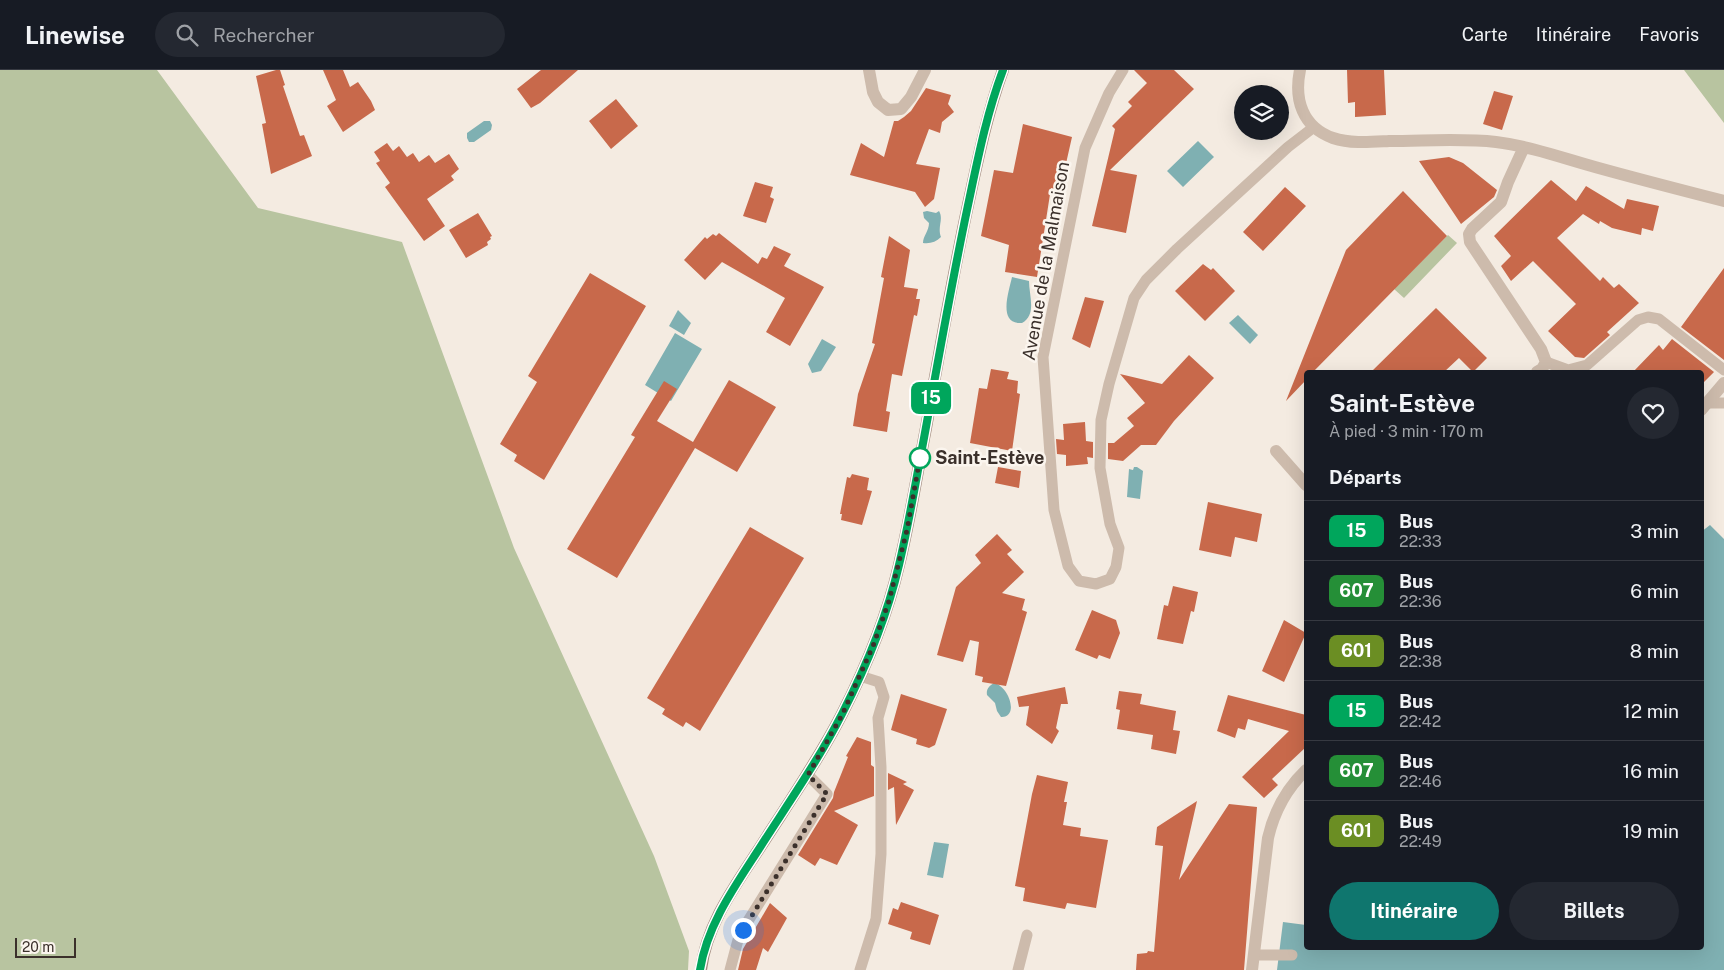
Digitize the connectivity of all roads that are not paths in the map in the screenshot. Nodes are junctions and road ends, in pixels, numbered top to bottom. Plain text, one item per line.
1 (870, 70) edge
2 (925, 70) edge
3 (1003, 70) edge
4 (1123, 70) edge
5 (1300, 70) edge
6 (1314, 127) junction
7 (1524, 147) junction
8 (1724, 201) edge
9 (1546, 362) junction
10 (1540, 370) edge
11 (1724, 370) edge
12 (1724, 383) edge
13 (1724, 402) edge
14 (1705, 407) edge
15 (1276, 451) dead end
16 (1304, 482) edge
17 (860, 676) junction
18 (1304, 773) edge
19 (808, 775) junction
20 (1027, 935) dead end
21 (1254, 955) junction
22 (1292, 955) dead end
23 (700, 970) edge
24 (730, 970) edge
25 (860, 970) edge
26 (1018, 970) edge
27 (1252, 970) edge

1 - 2 street
3 - 17 main road
4 - 6 lane, Avenue de la Malmaison
5 - 6 street
6 - 7 street
7 - 8 street
7 - 9 street
9 - 10 street
9 - 11 lane
12 - 14 street
13 - 14 lane
15 - 16 street
17 - 19 main road
17 - 25 lane
18 - 21 street
19 - 23 main road
19 - 24 lane
20 - 26 lane
21 - 22 lane
21 - 27 street

